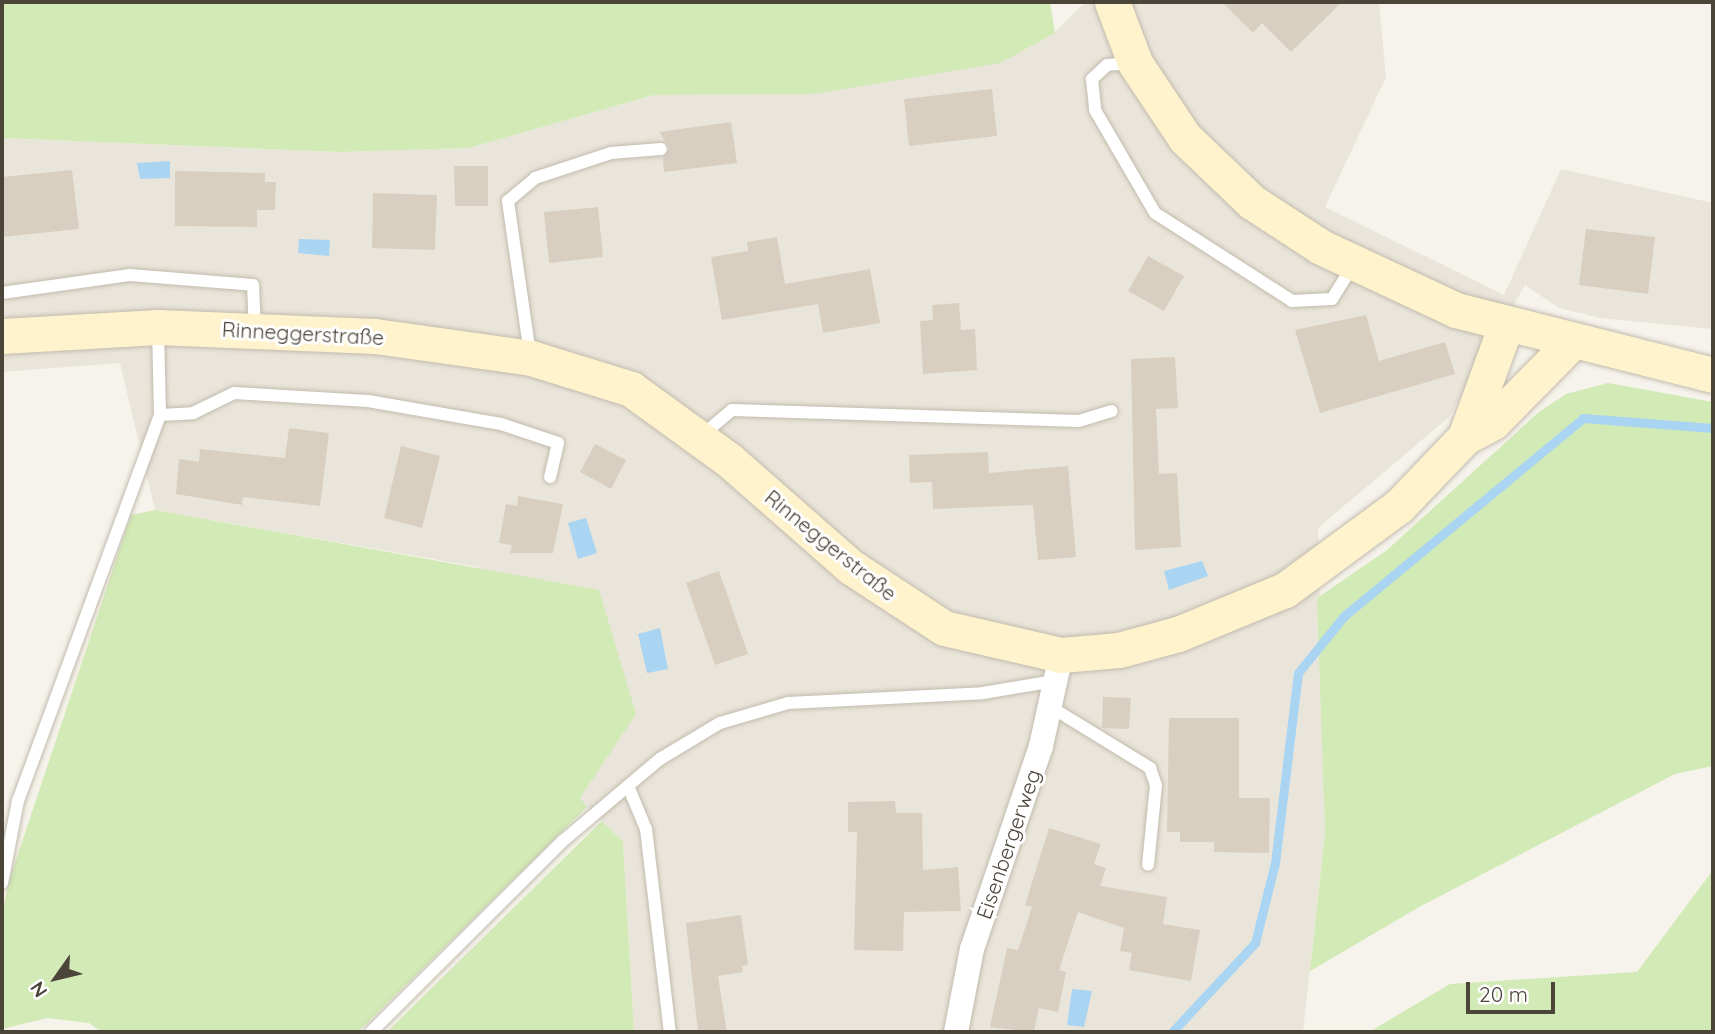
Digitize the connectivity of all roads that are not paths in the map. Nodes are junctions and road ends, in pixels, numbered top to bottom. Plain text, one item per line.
1 (1112, 2) edge
2 (1135, 63) junction
3 (661, 149) dead end
4 (1353, 265) junction
5 (2, 293) edge
6 (1506, 325) junction
7 (158, 327) junction
8 (256, 331) junction
9 (2, 336) edge
10 (1572, 342) junction
11 (531, 358) junction
12 (1713, 375) edge
13 (1111, 411) dead end
14 (160, 415) junction
15 (699, 438) junction
16 (1465, 438) junction
17 (550, 477) dead end
18 (1054, 681) junction
19 (628, 786) junction
20 (1148, 865) dead end
21 (2, 883) edge
22 (371, 1032) edge
23 (670, 1032) edge
24 (956, 1032) edge

1 - 2 main road
2 - 4 main road
2 - 4 lane
3 - 11 lane
4 - 6 main road
5 - 8 lane
6 - 10 main road
6 - 16 main road, Rinneggerstraße
7 - 8 main road, Rinneggerstraße
7 - 9 main road, Rinneggerstraße
7 - 14 lane
8 - 11 main road, Rinneggerstraße
10 - 12 main road
10 - 16 main road, Rinneggerstraße
11 - 15 main road, Rinneggerstraße
13 - 15 lane
14 - 17 lane
14 - 21 lane
15 - 18 main road, Rinneggerstraße
16 - 18 main road, Rinneggerstraße
18 - 19 lane, Rinneggerstraße
18 - 20 lane
18 - 24 street, Eisenbergerweg
19 - 22 lane, Rinneggerstraße
19 - 23 lane

